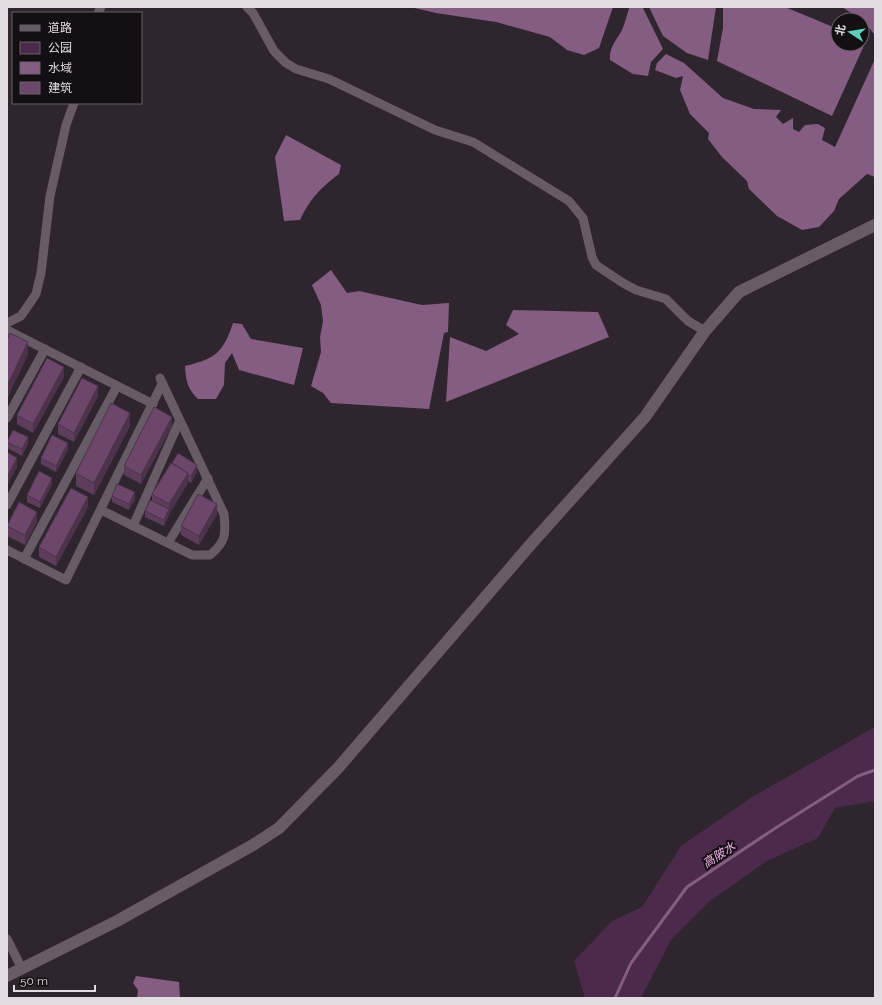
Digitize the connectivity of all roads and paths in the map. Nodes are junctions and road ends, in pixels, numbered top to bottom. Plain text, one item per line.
1 (248, 7) edge
2 (74, 104) edge
3 (875, 225) edge
4 (7, 323) edge
5 (7, 330) edge
6 (705, 331) junction
7 (45, 349) junction
8 (81, 367) junction
9 (117, 386) junction
10 (153, 404) junction
11 (7, 418) edge
12 (180, 422) junction
13 (208, 478) junction
14 (7, 505) edge
15 (100, 510) junction
16 (133, 526) junction
17 (168, 543) junction
18 (7, 550) edge
19 (24, 559) junction
20 (7, 939) edge
21 (22, 969) junction
22 (7, 976) edge

1 - 6 street
2 - 4 street
3 - 6 street
5 - 7 street
6 - 21 street
7 - 8 street
7 - 11 street
8 - 9 street
8 - 14 street
9 - 10 street
9 - 19 street
10 - 12 street
10 - 15 street
12 - 13 street
12 - 16 street
13 - 17 street
13 - 17 street
15 - 16 street
15 - 19 street
16 - 17 street
18 - 19 street
20 - 21 street
21 - 22 street

